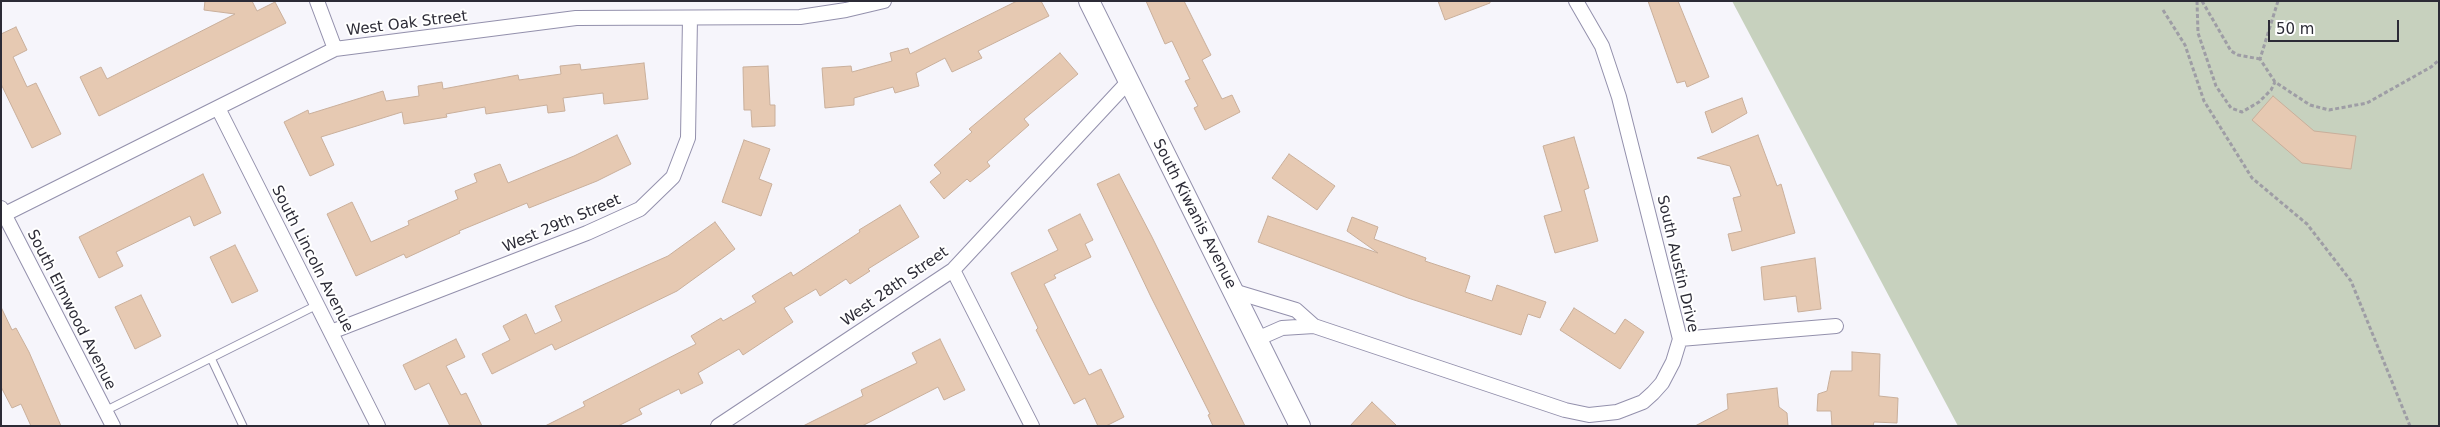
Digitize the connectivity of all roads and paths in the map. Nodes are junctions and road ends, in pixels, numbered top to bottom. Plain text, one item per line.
1 (317, 1) edge
2 (884, 1) edge
3 (1089, 1) edge
4 (1576, 1) edge
5 (2197, 1) edge
6 (2202, 1) edge
7 (2278, 1) edge
8 (2163, 10) dead end
9 (690, 18) junction
10 (335, 49) junction
11 (2260, 59) junction
12 (2439, 60) edge
13 (1128, 82) junction
14 (2275, 82) junction
15 (218, 108) junction
16 (2, 213) edge
17 (953, 270) junction
18 (1233, 290) junction
19 (318, 306) junction
20 (1314, 326) junction
21 (1836, 326) dead end
22 (331, 332) junction
23 (1257, 339) junction
24 (1680, 339) junction
25 (211, 358) junction
26 (105, 411) junction
27 (113, 426) edge
28 (243, 426) edge
29 (378, 426) edge
30 (718, 426) edge
31 (1032, 426) edge
32 (1300, 426) edge
33 (2410, 426) edge

1 - 10 street
2 - 9 street, West Oak Street
3 - 13 main road, South Kiwanis Avenue
4 - 24 street, South Austin Drive
5 - 14 path
6 - 11 path
7 - 11 path
8 - 33 path
9 - 10 street, West Oak Street
9 - 22 street, West 29th Street
10 - 15 street, West Oak Street
11 - 14 path
12 - 14 path
13 - 17 street, West 28th Street
13 - 18 main road, South Kiwanis Avenue
15 - 16 street, West Oak Street
15 - 19 street, South Lincoln Avenue
16 - 26 street, South Elmwood Avenue
17 - 30 street, West 28th Street
17 - 31 street
18 - 20 street, South Austin Drive
18 - 23 main road, South Kiwanis Avenue
19 - 22 street, South Lincoln Avenue
19 - 25 lane
20 - 23 street, South Austin Drive
20 - 24 street, South Austin Drive
21 - 24 street
22 - 29 street, South Lincoln Avenue
23 - 32 main road, South Kiwanis Avenue
25 - 26 lane
25 - 28 lane
26 - 27 street, South Elmwood Avenue

